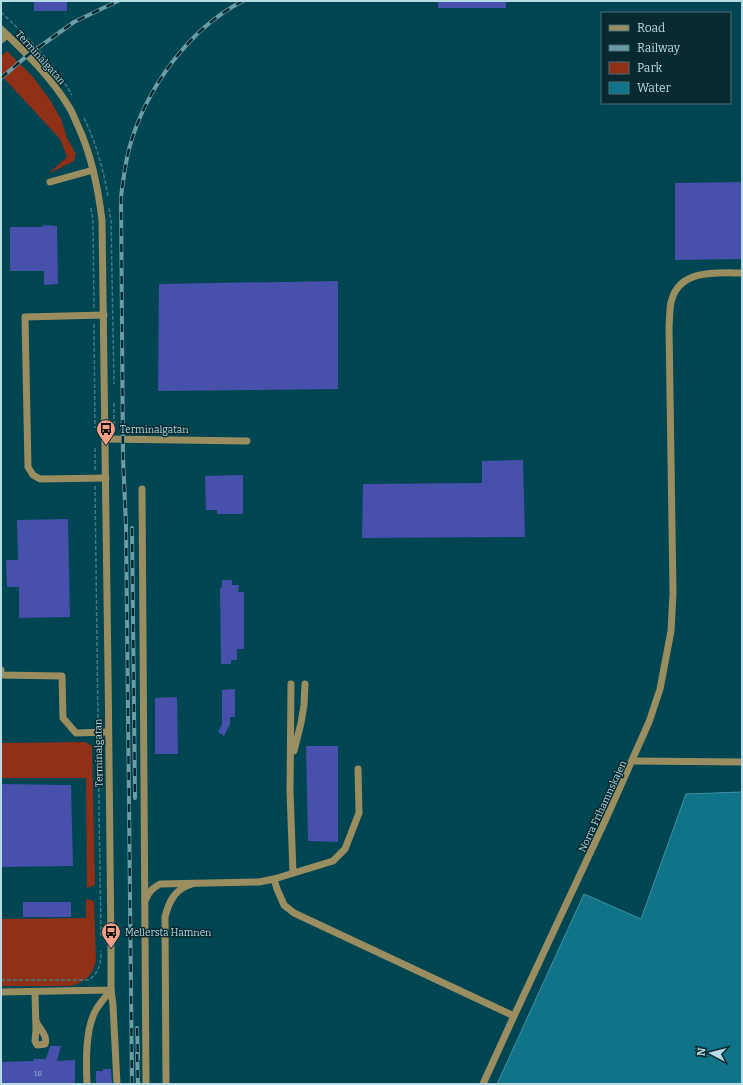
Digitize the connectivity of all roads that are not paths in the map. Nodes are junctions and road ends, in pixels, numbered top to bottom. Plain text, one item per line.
1 (1, 29) edge
2 (7, 35) junction
3 (1, 40) edge
4 (93, 170) junction
5 (50, 182) dead end
6 (742, 273) edge
7 (104, 315) junction
8 (106, 439) junction
9 (247, 441) dead end
10 (106, 478) junction
11 (142, 489) dead end
12 (1, 670) edge
13 (290, 684) dead end
14 (305, 684) dead end
15 (108, 732) junction
16 (632, 761) junction
17 (742, 762) edge
18 (358, 769) dead end
19 (290, 791) junction
20 (293, 873) junction
21 (274, 879) junction
22 (196, 883) junction
23 (144, 903) junction
24 (110, 990) junction
25 (1, 992) edge
26 (35, 992) junction
27 (514, 1016) junction
28 (36, 1021) dead end
29 (87, 1084) edge
30 (117, 1084) edge
31 (146, 1084) edge
32 (166, 1084) edge
33 (483, 1084) edge

1 - 2 street, Terminalgatan
2 - 3 street
2 - 4 street, Terminalgatan
4 - 5 street
4 - 7 street, Terminalgatan
6 - 16 street
7 - 8 street, Terminalgatan
7 - 10 street
8 - 9 street
8 - 10 street, Terminalgatan
10 - 15 street, Terminalgatan
11 - 23 street
12 - 15 street
13 - 19 street
14 - 19 street
15 - 24 street, Terminalgatan
16 - 17 street, Norra Frihamnskajen
16 - 27 street, Norra Frihamnskajen
18 - 20 street
19 - 20 street
20 - 21 street
21 - 22 street
21 - 27 street
22 - 23 street
22 - 32 street
23 - 31 street
24 - 26 street
24 - 29 street
24 - 30 street, Terminalgatan
25 - 26 street
26 - 28 street
27 - 33 street, Norra Frihamnskajen

